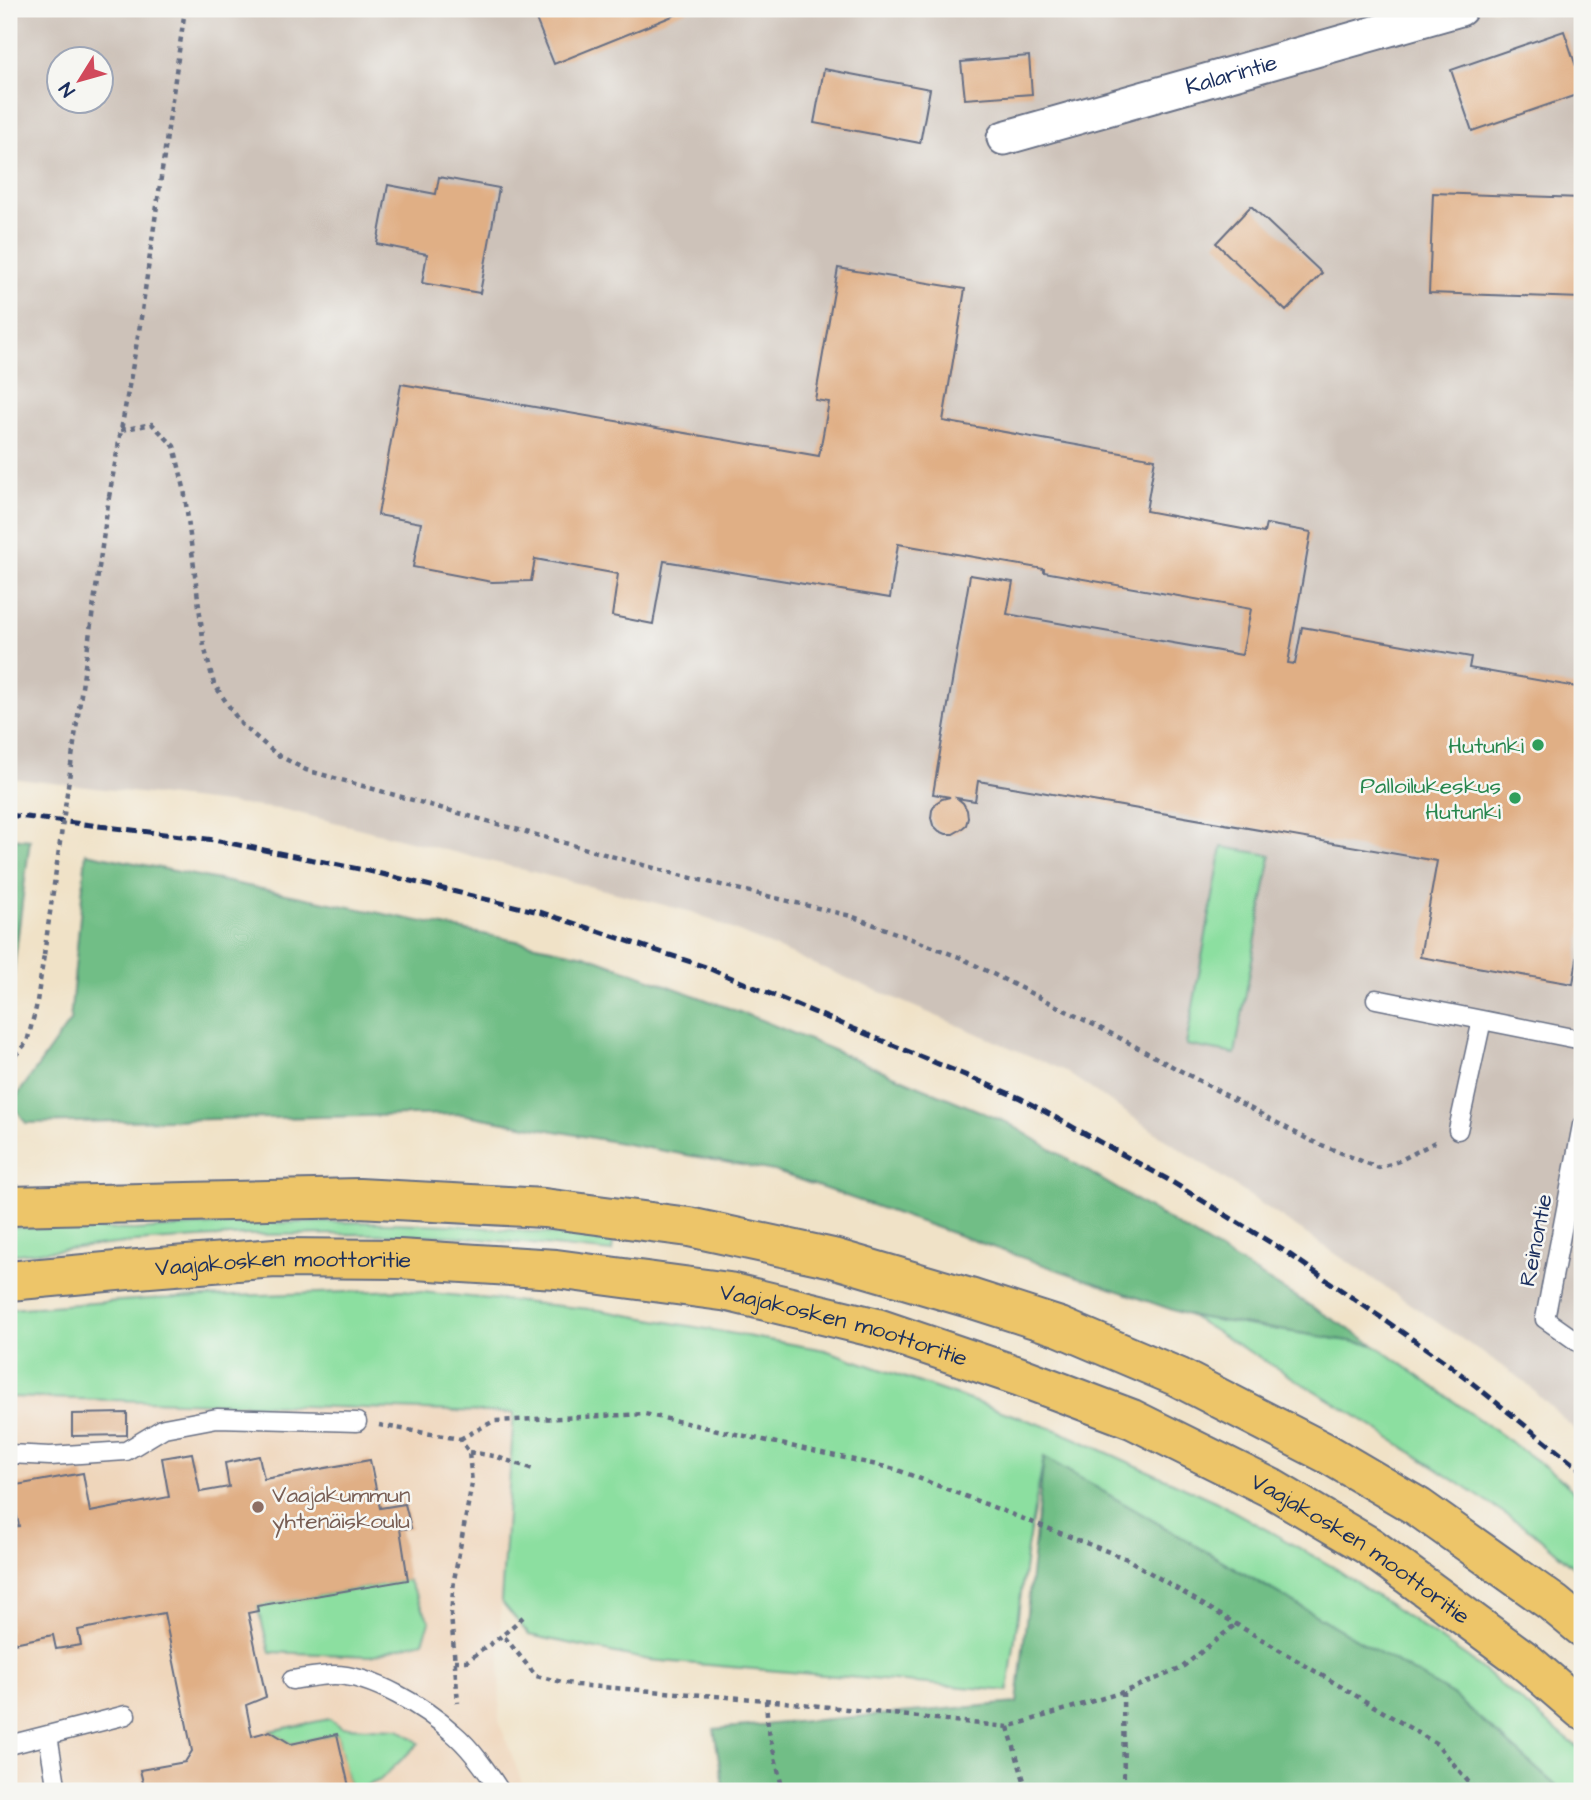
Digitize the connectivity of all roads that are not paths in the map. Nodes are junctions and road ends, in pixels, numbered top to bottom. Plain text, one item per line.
1 (1460, 9) edge
2 (1004, 138) dead end
3 (1376, 999) dead end
4 (1482, 1020) junction
5 (1582, 1040) edge
6 (1582, 1125) edge
7 (1458, 1130) road end
8 (9, 1206) edge
9 (9, 1281) edge
10 (1582, 1345) edge
11 (357, 1422) road end
12 (9, 1454) edge
13 (1582, 1628) edge
14 (292, 1680) dead end
15 (1582, 1710) edge
16 (126, 1715) dead end
17 (48, 1735) junction
18 (9, 1745) edge
19 (57, 1791) edge
20 (500, 1791) edge

1 - 2 street, Kalarintie
3 - 4 lane
4 - 5 lane
4 - 7 lane
6 - 10 lane, Reinontie
8 - 13 highway
9 - 15 highway, Vaajakosken moottoritie
11 - 12 lane
14 - 20 lane
16 - 17 lane
17 - 18 lane
17 - 19 lane

